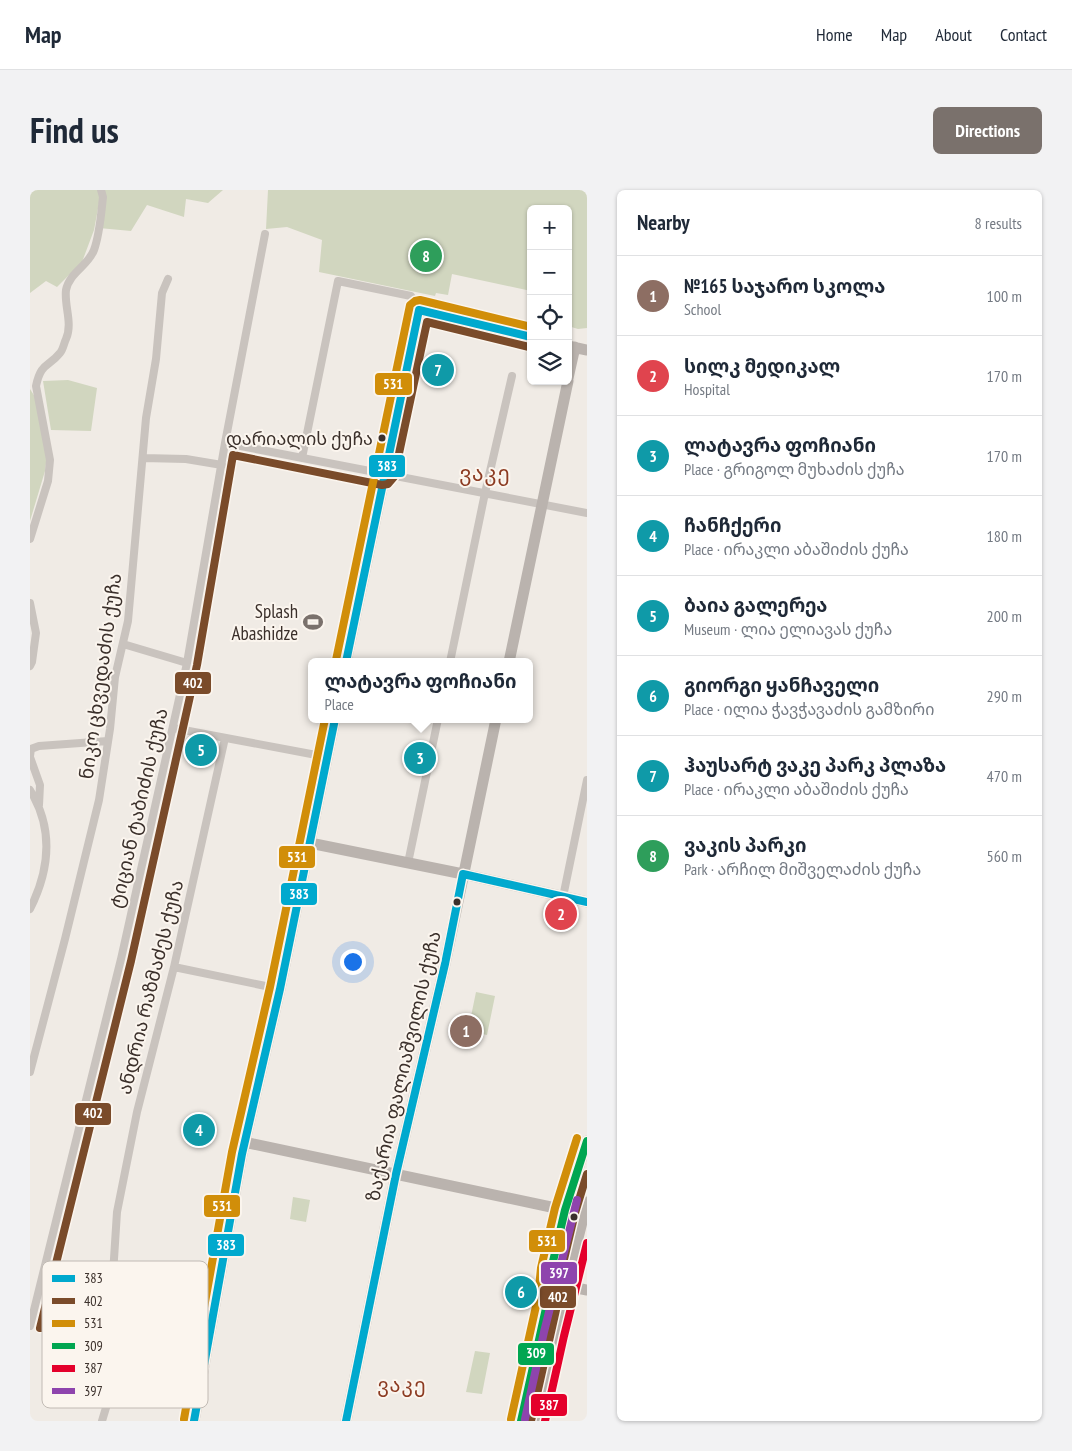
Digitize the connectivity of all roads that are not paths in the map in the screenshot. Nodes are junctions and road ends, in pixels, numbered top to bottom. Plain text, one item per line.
1 (102, 190) edge
2 (265, 234) dead end
3 (168, 279) dead end
4 (419, 310) junction
5 (527, 336) edge
6 (572, 346) edge
7 (587, 350) edge
8 (512, 376) dead end
9 (567, 385) edge
10 (225, 443) junction
11 (143, 458) junction
12 (302, 458) junction
13 (222, 465) junction
14 (384, 475) junction
15 (485, 493) junction
16 (542, 504) junction
17 (587, 514) edge
18 (30, 539) edge
19 (30, 603) edge
20 (123, 644) junction
21 (347, 658) edge
22 (451, 658) edge
23 (510, 658) edge
24 (188, 663) junction
25 (30, 666) edge
26 (333, 723) edge
27 (437, 723) edge
28 (495, 723) edge
29 (173, 728) junction
30 (225, 738) junction
31 (108, 741) junction
32 (30, 756) edge
33 (327, 757) junction
34 (587, 780) edge
35 (30, 790) edge
36 (40, 805) junction
37 (310, 843) junction
38 (408, 863) junction
39 (464, 874) junction
40 (562, 897) junction
41 (587, 902) edge
42 (30, 909) edge
43 (174, 967) junction
44 (280, 989) junction
45 (30, 1072) edge
46 (587, 1141) edge
47 (244, 1142) junction
48 (396, 1174) junction
49 (587, 1202) edge
50 (563, 1209) junction
51 (46, 1261) edge
52 (114, 1261) edge
53 (42, 1278) edge
54 (567, 1286) junction
55 (587, 1290) edge
56 (30, 1326) edge
57 (208, 1343) edge
58 (106, 1408) edge
59 (196, 1408) edge
60 (102, 1421) edge
61 (194, 1421) edge
62 (346, 1421) edge
63 (521, 1421) edge
64 (535, 1421) edge

1 - 18 street
2 - 10 street, ტიციან ტაბიძის ქუჩა
3 - 11 street, ნიკო ცხვედაძის ქუჩა
4 - 5 street
4 - 12 street
4 - 14 street
6 - 7 street
8 - 15 street
9 - 16 street
10 - 12 street
10 - 13 street, ტიციან ტაბიძის ქუჩა
11 - 13 street
11 - 20 street, ნიკო ცხვედაძის ქუჩა
12 - 14 street
13 - 24 street, ტიციან ტაბიძის ქუჩა
14 - 15 street
14 - 21 street
15 - 16 street
15 - 22 street
16 - 17 street
16 - 23 street
19 - 25 street
20 - 24 street
20 - 31 street, ნიკო ცხვედაძის ქუჩა
24 - 29 street, ტიციან ტაბიძის ქუჩა
26 - 33 street
27 - 38 street
28 - 39 street, ზაქარია ფალიაშვილის ქუჩა
29 - 30 street
29 - 51 street, ტიციან ტაბიძის ქუჩა
30 - 33 street
30 - 43 street, ანდრია რაზმაძეს ქუჩა
31 - 32 street
31 - 45 street, ნიკო ცხვედაძის ქუჩა
32 - 36 street
33 - 37 street
34 - 40 street
35 - 36 street
36 - 42 street
37 - 38 street
37 - 44 street
38 - 39 street
39 - 40 street
39 - 48 street, ზაქარია ფალიაშვილის ქუჩა
40 - 41 street
43 - 44 street
43 - 52 street, ანდრია რაზმაძეს ქუჩა
44 - 47 street
46 - 50 street
47 - 48 street
47 - 57 street
48 - 50 street
48 - 62 street, ზაქარია ფალიაშვილის ქუჩა
49 - 54 street
50 - 63 street
53 - 56 street, ტიციან ტაბიძის ქუჩა
54 - 55 street
54 - 64 street
58 - 60 street, ანდრია რაზმაძეს ქუჩა
59 - 61 street

